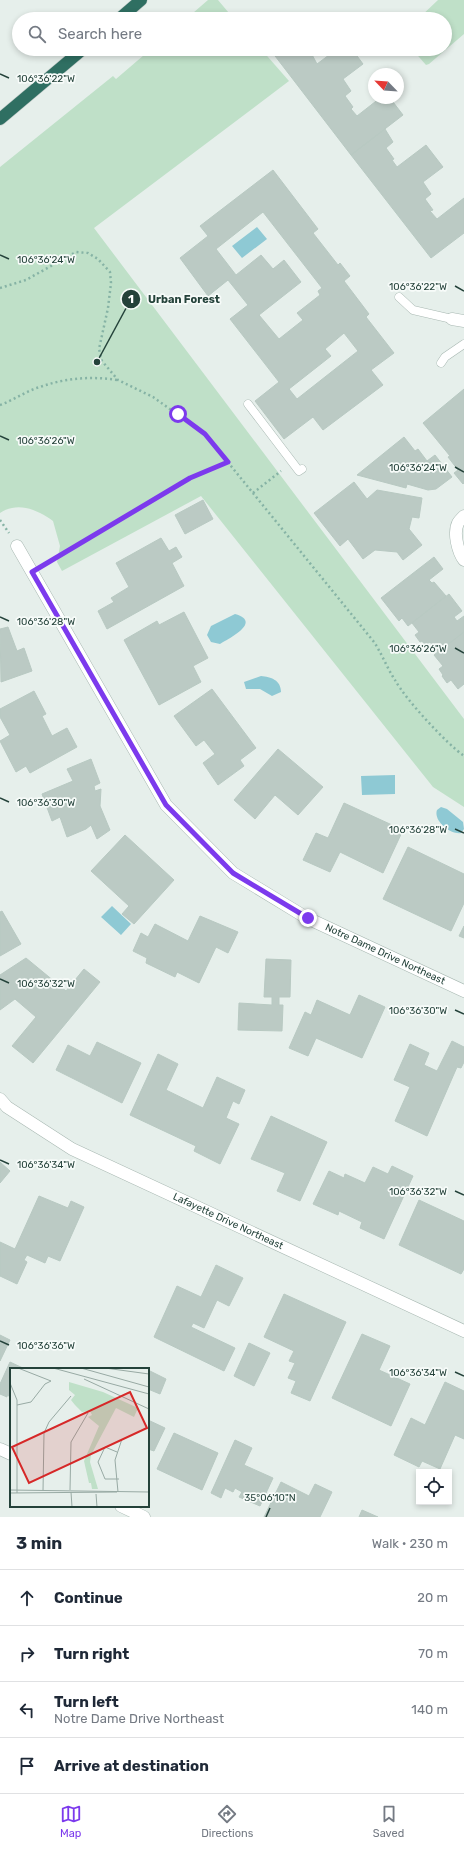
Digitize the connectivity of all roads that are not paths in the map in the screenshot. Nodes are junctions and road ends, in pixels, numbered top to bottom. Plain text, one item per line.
1 (141, 0) edge
2 (127, 12) edge
3 (75, 56) edge
4 (0, 119) edge
5 (398, 297) dead end
6 (452, 319) joint
7 (464, 321) edge
8 (464, 344) edge
9 (441, 362) dead end
10 (248, 404) dead end
11 (302, 469) dead end
12 (464, 516) edge
13 (17, 546) dead end
14 (464, 560) edge
15 (464, 991) edge
16 (0, 1099) edge
17 (464, 1331) edge
18 (0, 1449) edge
19 (10, 1454) edge
20 (123, 1507) edge
21 (144, 1517) edge

1 - 2 highway
3 - 4 highway
5 - 6 lane
6 - 7 street
8 - 9 lane
10 - 11 lane
12 - 14 street
13 - 15 street, Notre Dame Drive Northeast
16 - 17 street, Lafayette Drive Northeast
18 - 19 street
20 - 21 street

